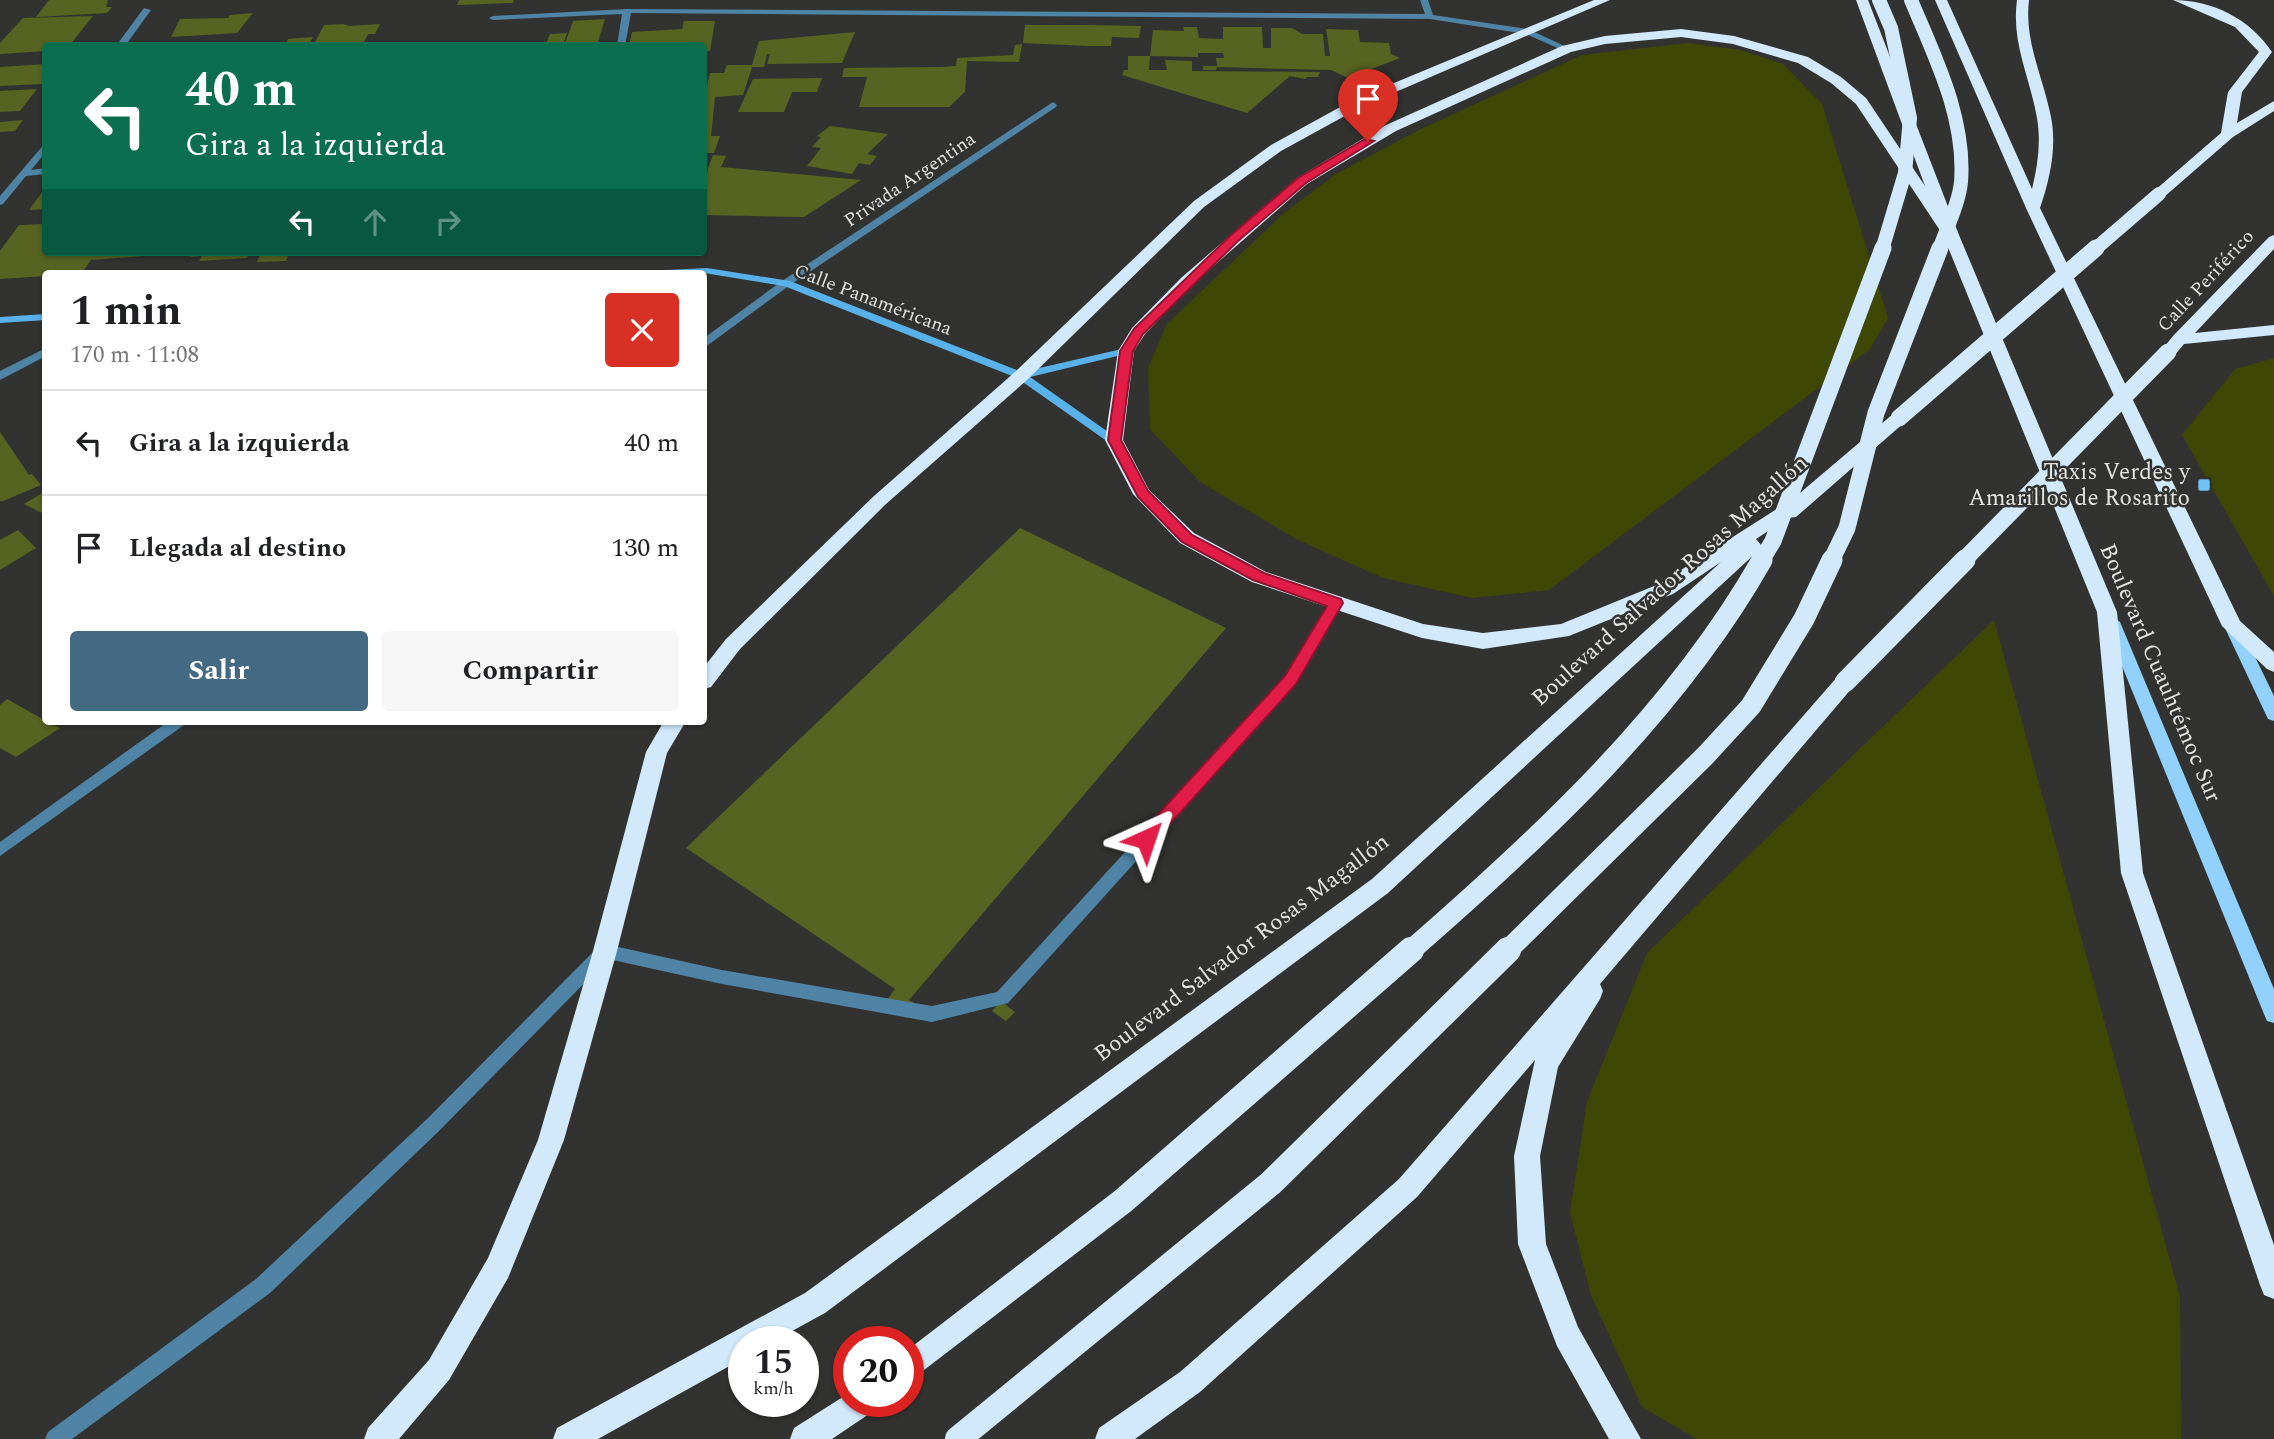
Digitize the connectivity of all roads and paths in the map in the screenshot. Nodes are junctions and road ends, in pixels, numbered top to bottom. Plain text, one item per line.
1 (1424, 0) edge
2 (1604, 0) edge
3 (1861, 0) edge
4 (1880, 0) edge
5 (1911, 0) edge
6 (1941, 0) edge
7 (2023, 0) edge
8 (2179, 0) edge
9 (147, 10) dead end
10 (627, 11) junction
11 (1430, 17) junction
12 (493, 18) dead end
13 (1528, 32) junction
14 (123, 42) edge
15 (622, 42) edge
16 (1567, 49) junction
17 (1053, 105) dead end
18 (2274, 105) edge
19 (2228, 134) junction
20 (42, 150) edge
21 (42, 171) edge
22 (25, 173) junction
23 (0, 202) edge
24 (2033, 208) junction
25 (1951, 235) junction
26 (2274, 240) edge
27 (707, 271) edge
28 (786, 284) junction
29 (42, 317) edge
30 (0, 320) edge
31 (2274, 330) edge
32 (707, 341) edge
33 (2174, 346) junction
34 (1126, 351) junction
35 (42, 353) edge
36 (0, 376) edge
37 (1021, 376) junction
38 (1115, 441) junction
39 (1798, 503) junction
40 (1336, 603) junction
41 (2108, 612) junction
42 (2232, 626) junction
43 (2274, 664) edge
44 (707, 677) edge
45 (2274, 714) edge
46 (173, 725) edge
47 (673, 725) edge
48 (0, 850) edge
49 (1627, 933) junction
50 (605, 951) junction
51 (2274, 1014) edge
52 (2274, 1285) edge
53 (773, 1326) edge
54 (728, 1351) edge
55 (924, 1354) edge
56 (839, 1417) edge
57 (55, 1439) edge
58 (379, 1439) edge
59 (568, 1439) edge
60 (805, 1439) edge
61 (958, 1439) edge
62 (1110, 1439) edge
63 (1626, 1439) edge

1 - 11 street
2 - 13 highway
3 - 25 highway, Boulevard Cuauhtémoc Sur
4 - 55 highway, bridge
5 - 61 highway, bridge
6 - 24 highway
7 - 24 highway
8 - 19 highway
9 - 14 street
10 - 11 street
10 - 12 street
10 - 15 street
11 - 13 street
13 - 16 street
13 - 37 highway
16 - 25 highway
16 - 34 highway
17 - 28 street, Privada Argentina
18 - 19 highway
19 - 39 highway, Boulevard Salvador Rosas Magallón, bridge
20 - 22 street
21 - 22 street
22 - 23 street
24 - 42 highway
25 - 41 highway, Boulevard Cuauhtémoc Sur
26 - 33 highway, Calle Periférico
27 - 28 main road, Calle Panaméricana
28 - 32 street, Privada Argentina
28 - 37 main road, Calle Panaméricana
29 - 30 main road
31 - 33 highway
33 - 49 highway, Calle Periférico, bridge
34 - 37 main road
34 - 38 highway
35 - 36 street
37 - 38 main road, Calle Panaméricana
37 - 44 highway
38 - 40 highway
39 - 40 highway
39 - 53 highway, Boulevard Salvador Rosas Magallón
40 - 50 street
41 - 51 main road, Boulevard Cuauhtémoc Sur
41 - 52 highway
42 - 43 highway
42 - 45 main road
46 - 48 street
47 - 50 highway
49 - 62 highway
49 - 63 highway
50 - 57 street
50 - 58 highway
54 - 59 highway, Boulevard Salvador Rosas Magallón
56 - 60 highway

